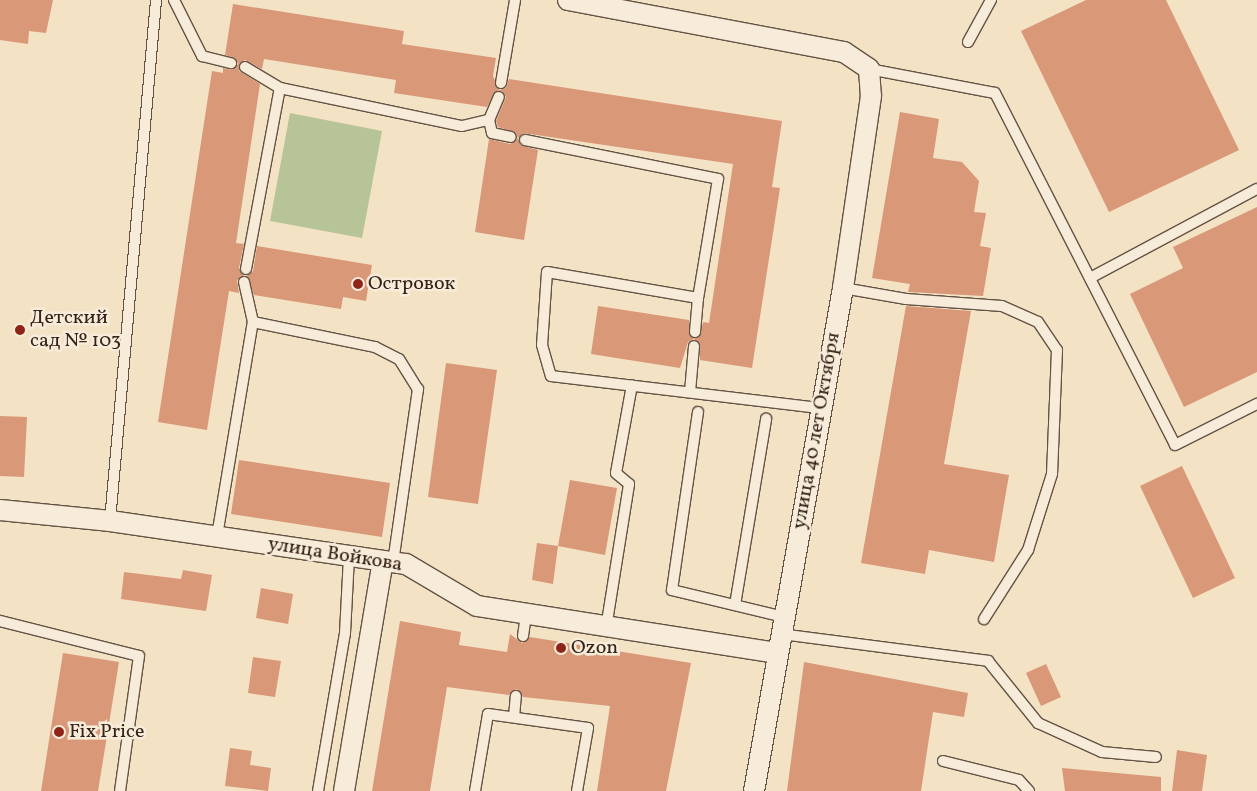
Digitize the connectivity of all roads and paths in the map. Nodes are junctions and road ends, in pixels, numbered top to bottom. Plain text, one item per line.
1 (156, 0) edge
2 (174, 0) edge
3 (515, 0) edge
4 (568, 0) edge
5 (991, 0) edge
6 (609, 4) edge
7 (968, 42) dead end
8 (231, 63) dead end
9 (245, 66) dead end
10 (868, 69) junction
11 (501, 83) dead end
12 (280, 88) junction
13 (499, 97) dead end
14 (489, 120) junction
15 (511, 137) dead end
16 (525, 140) dead end
17 (1257, 189) edge
18 (246, 269) dead end
19 (1090, 278) junction
20 (244, 282) dead end
21 (843, 288) junction
22 (698, 298) junction
23 (253, 322) junction
24 (695, 332) dead end
25 (694, 346) dead end
26 (632, 385) junction
27 (690, 392) junction
28 (1257, 404) edge
29 (821, 408) junction
30 (698, 412) dead end
31 (766, 419) dead end
32 (0, 510) edge
33 (110, 521) junction
34 (218, 536) junction
35 (349, 556) junction
36 (388, 562) junction
37 (735, 605) junction
38 (526, 614) junction
39 (984, 619) dead end
40 (0, 622) edge
41 (782, 625) junction
42 (606, 628) junction
43 (523, 636) dead end
44 (777, 654) junction
45 (516, 696) dead end
46 (514, 717) junction
47 (1156, 757) dead end
48 (943, 762) dead end
49 (120, 791) edge
50 (318, 791) edge
51 (344, 791) edge
52 (475, 791) edge
53 (577, 791) edge
54 (754, 791) edge
55 (1028, 791) edge

1 - 33 lane
2 - 8 lane
3 - 11 lane
4 - 6 street
5 - 7 lane
6 - 10 street
9 - 12 lane
10 - 19 lane
10 - 21 street, улица 40 лет Октября
12 - 14 lane
12 - 18 lane
13 - 14 lane
14 - 15 lane
16 - 22 lane
17 - 19 lane
19 - 28 lane
20 - 23 lane
21 - 29 street, улица 40 лет Октября
21 - 39 lane
22 - 24 lane
22 - 26 lane
23 - 34 lane
23 - 36 lane
25 - 27 lane
26 - 27 lane
26 - 42 lane
27 - 29 lane
29 - 41 street, улица 40 лет Октября
30 - 37 lane
31 - 37 lane
32 - 33 street, улица Войкова
33 - 34 street, улица Войкова
34 - 35 street, улица Войкова
35 - 36 street, улица Войкова
35 - 50 lane
36 - 38 street, улица Войкова
36 - 51 street
37 - 41 lane
38 - 42 street, улица Войкова
38 - 43 lane
40 - 49 lane
41 - 44 street, улица 40 лет Октября
41 - 47 lane
42 - 44 street, улица Войкова
44 - 54 street, улица 40 лет Октября
45 - 46 lane
46 - 52 lane
46 - 53 lane
48 - 55 lane

